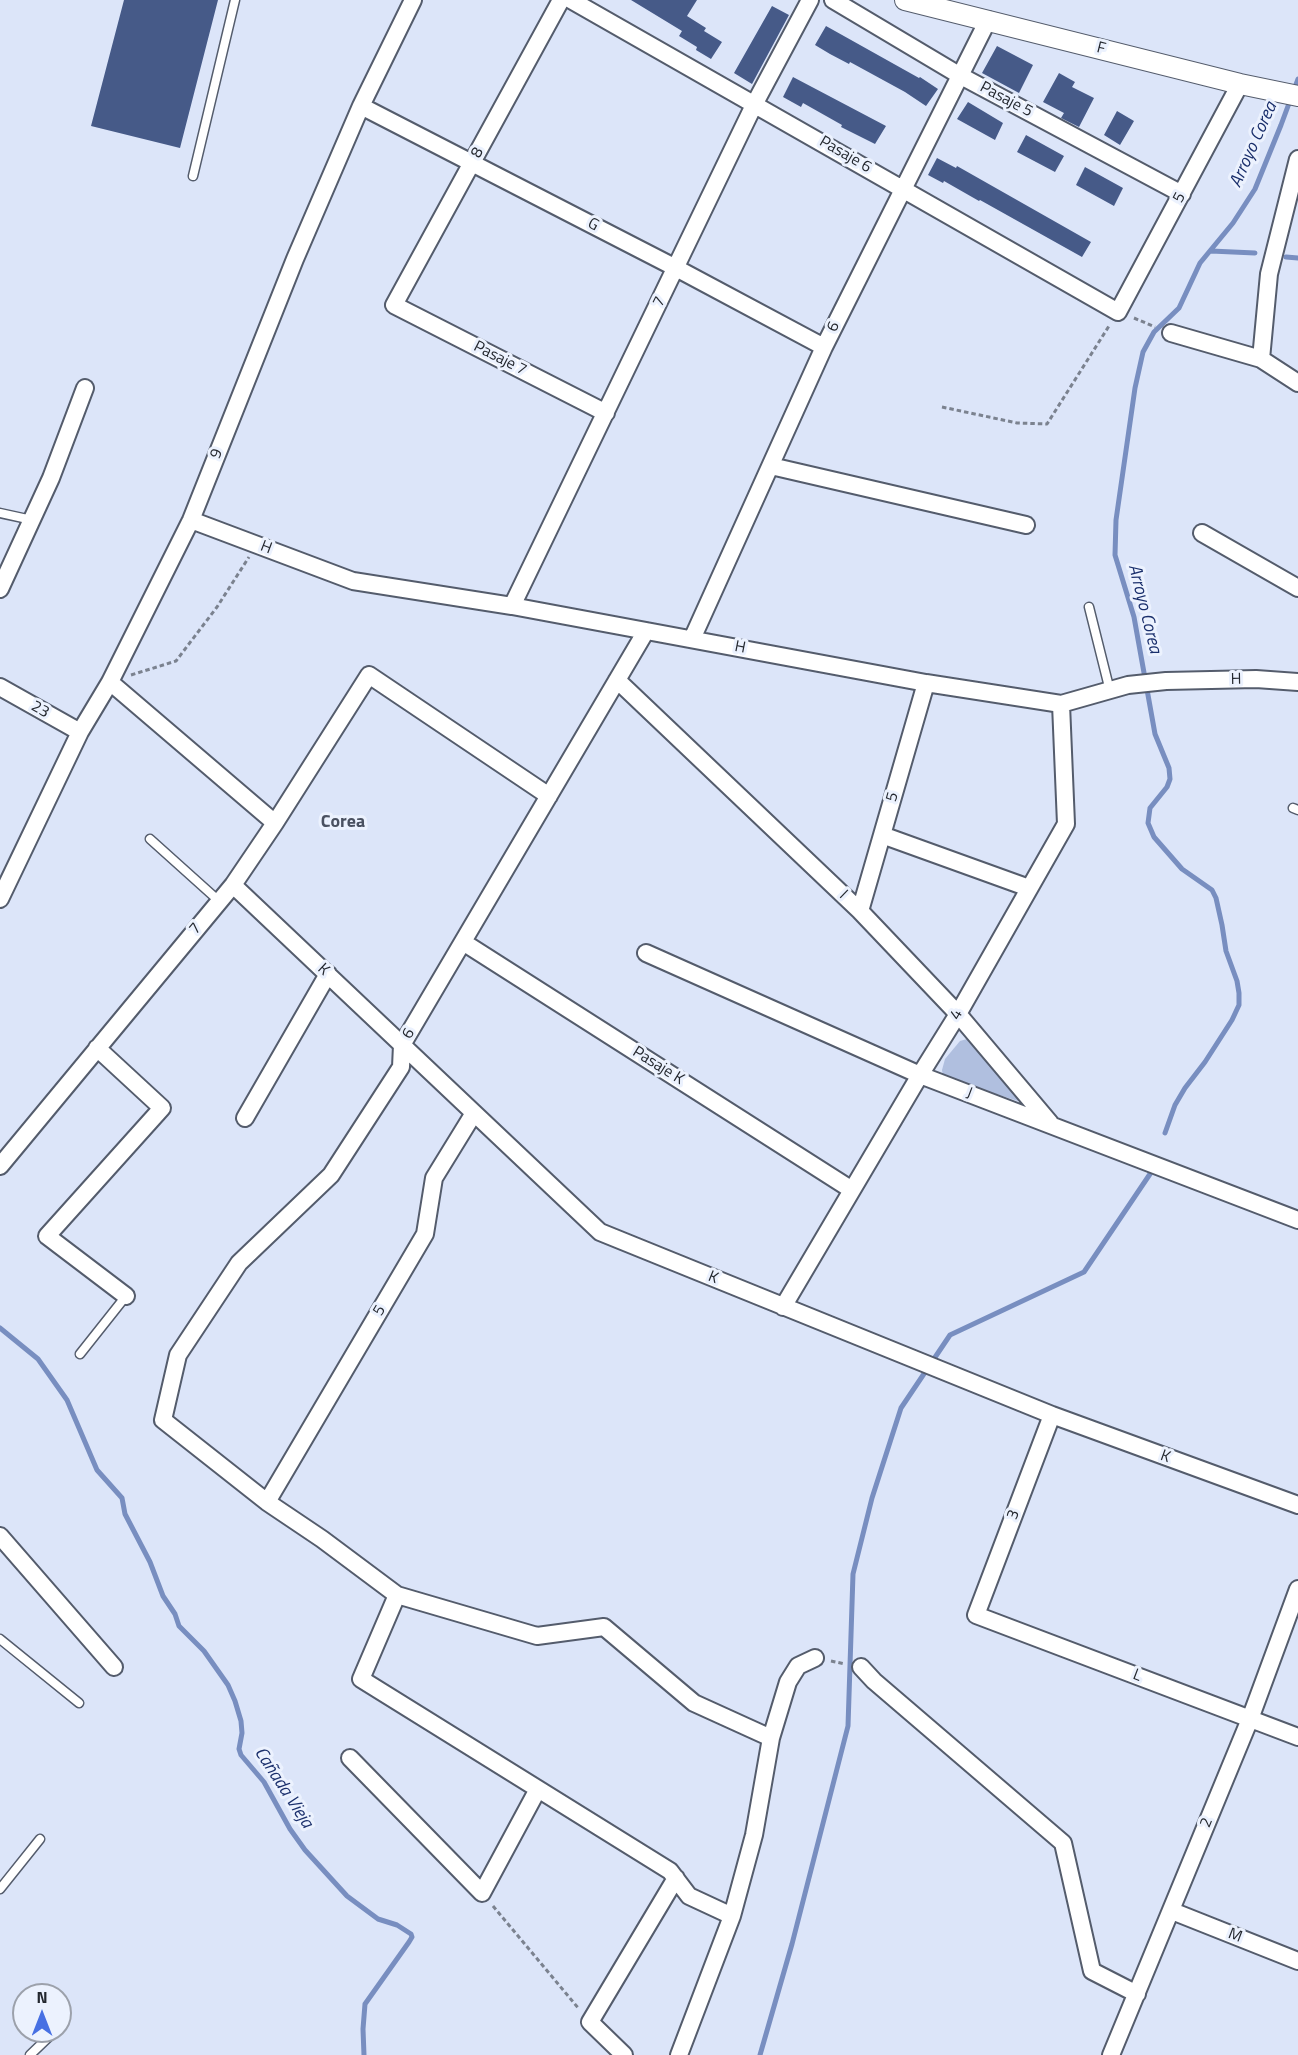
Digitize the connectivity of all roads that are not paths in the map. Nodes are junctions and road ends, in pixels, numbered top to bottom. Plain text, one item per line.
1 (235, 0) edge
2 (413, 0) edge
3 (561, 0) edge
4 (571, 0) edge
5 (810, 0) edge
6 (833, 0) edge
7 (905, 0) edge
8 (988, 20) junction
9 (959, 75) junction
10 (1240, 84) junction
11 (1298, 96) edge
12 (755, 104) junction
13 (361, 106) junction
14 (1298, 159) edge
15 (473, 162) junction
16 (193, 176) dead end
17 (903, 188) junction
18 (1182, 194) junction
19 (676, 268) junction
20 (393, 305) joint
21 (1118, 312) joint
22 (1171, 333) road end
23 (824, 347) junction
24 (1261, 359) junction
25 (1298, 383) edge
26 (85, 388) dead end
27 (606, 413) junction
28 (771, 466) junction
29 (0, 513) edge
30 (32, 520) junction
31 (191, 520) junction
32 (1026, 525) dead end
33 (1202, 533) dead end
34 (1298, 588) edge
35 (0, 589) edge
36 (512, 606) junction
37 (1089, 607) dead end
38 (646, 631) junction
39 (692, 639) junction
40 (617, 680) junction
41 (110, 682) junction
42 (1298, 682) edge
43 (927, 683) junction
44 (0, 687) edge
45 (1110, 691) junction
46 (1061, 704) junction
47 (80, 732) junction
48 (549, 796) junction
49 (276, 823) junction
50 (882, 835) junction
51 (150, 839) dead end
52 (233, 885) junction
53 (1029, 888) junction
54 (0, 899) edge
55 (219, 901) junction
56 (860, 912) junction
57 (463, 942) junction
58 (646, 953) dead end
59 (328, 974) junction
60 (958, 1014) junction
61 (402, 1045) junction
62 (97, 1048) junction
63 (920, 1075) junction
64 (474, 1113) junction
65 (244, 1118) dead end
66 (1052, 1126) junction
67 (0, 1166) edge
68 (852, 1190) junction
69 (1298, 1220) edge
70 (126, 1296) joint
71 (783, 1307) junction
72 (80, 1354) dead end
73 (1052, 1415) junction
74 (267, 1502) junction
75 (1298, 1505) edge
76 (0, 1536) edge
77 (1298, 1590) edge
78 (397, 1595) junction
79 (975, 1614) joint
80 (0, 1639) edge
81 (815, 1658) road end
82 (114, 1667) dead end
83 (861, 1667) road end
84 (79, 1703) dead end
85 (1250, 1719) junction
86 (1298, 1737) edge
87 (771, 1738) junction
88 (350, 1758) dead end
89 (538, 1788) junction
90 (40, 1839) dead end
91 (676, 1878) junction
92 (0, 1889) edge
93 (1172, 1911) junction
94 (732, 1916) junction
95 (1298, 1961) edge
96 (1137, 1994) junction
97 (43, 2043) edge
98 (30, 2055) edge
99 (624, 2055) edge
100 (679, 2055) edge
101 (1111, 2055) edge

1 - 16 lane
2 - 13 street, 9
3 - 15 street, 8
4 - 12 street, Pasaje 6
5 - 12 street, 7
6 - 9 street, Pasaje 5
7 - 8 street, F
8 - 9 street, 6
8 - 10 street, F
9 - 17 street, 6
9 - 18 street, Pasaje 5
10 - 11 street, F
10 - 18 street, 5
12 - 17 street, Pasaje 6
12 - 19 street, 7
13 - 15 street, G
13 - 31 street, 9
14 - 24 street
15 - 19 street, G
15 - 20 street, 8
17 - 21 street, Pasaje 6
17 - 23 street, 6
18 - 21 street, 5
19 - 23 street, G
19 - 27 street, 7
20 - 27 street, Pasaje 7
22 - 24 street
23 - 28 street, 6
24 - 25 street
26 - 30 street
27 - 36 street, 7
28 - 32 street
28 - 39 street, 6
29 - 30 lane
30 - 35 street
31 - 36 street, H
31 - 41 street, 9
33 - 34 street
36 - 38 street, H
37 - 45 lane
38 - 39 street, H
38 - 40 street, 6
39 - 43 street, H
40 - 48 street, 6
40 - 56 street, I
41 - 47 street, 9
41 - 49 street
42 - 45 street, H
43 - 46 street, H
43 - 50 street, 5
44 - 47 street, 23
45 - 46 street, H
46 - 53 street, 4
47 - 54 street, 9
48 - 49 street, 7
48 - 57 street, 6
49 - 52 street, 7
50 - 53 street
50 - 56 street, 5
51 - 55 lane
52 - 55 street, 7
52 - 59 street, K
53 - 60 street, 4
55 - 62 street, 7
56 - 60 street, I
57 - 61 street, 6
57 - 68 street, Pasaje K
58 - 63 street, J
59 - 61 street, K
59 - 65 street
60 - 63 street, 4
60 - 66 street, I
61 - 64 street, K
61 - 74 street, 6
62 - 67 street, 7
62 - 70 street
63 - 66 street, J
63 - 68 street, 4
64 - 71 street, K
64 - 74 street, 5
66 - 69 street, J
68 - 71 street, 4
70 - 72 lane
71 - 73 street, K
73 - 75 street, K
73 - 79 street, 3
74 - 78 street
76 - 82 street
77 - 85 street, 2
78 - 87 street
78 - 89 street
79 - 85 street, L
80 - 84 lane
81 - 87 street
83 - 96 street
85 - 86 street, L
85 - 93 street, 2
87 - 94 street
88 - 89 street
89 - 91 street
90 - 92 lane
91 - 94 street
91 - 99 street
93 - 95 street, M
93 - 96 street, 2
94 - 100 street
96 - 101 street, 2
97 - 98 lane

